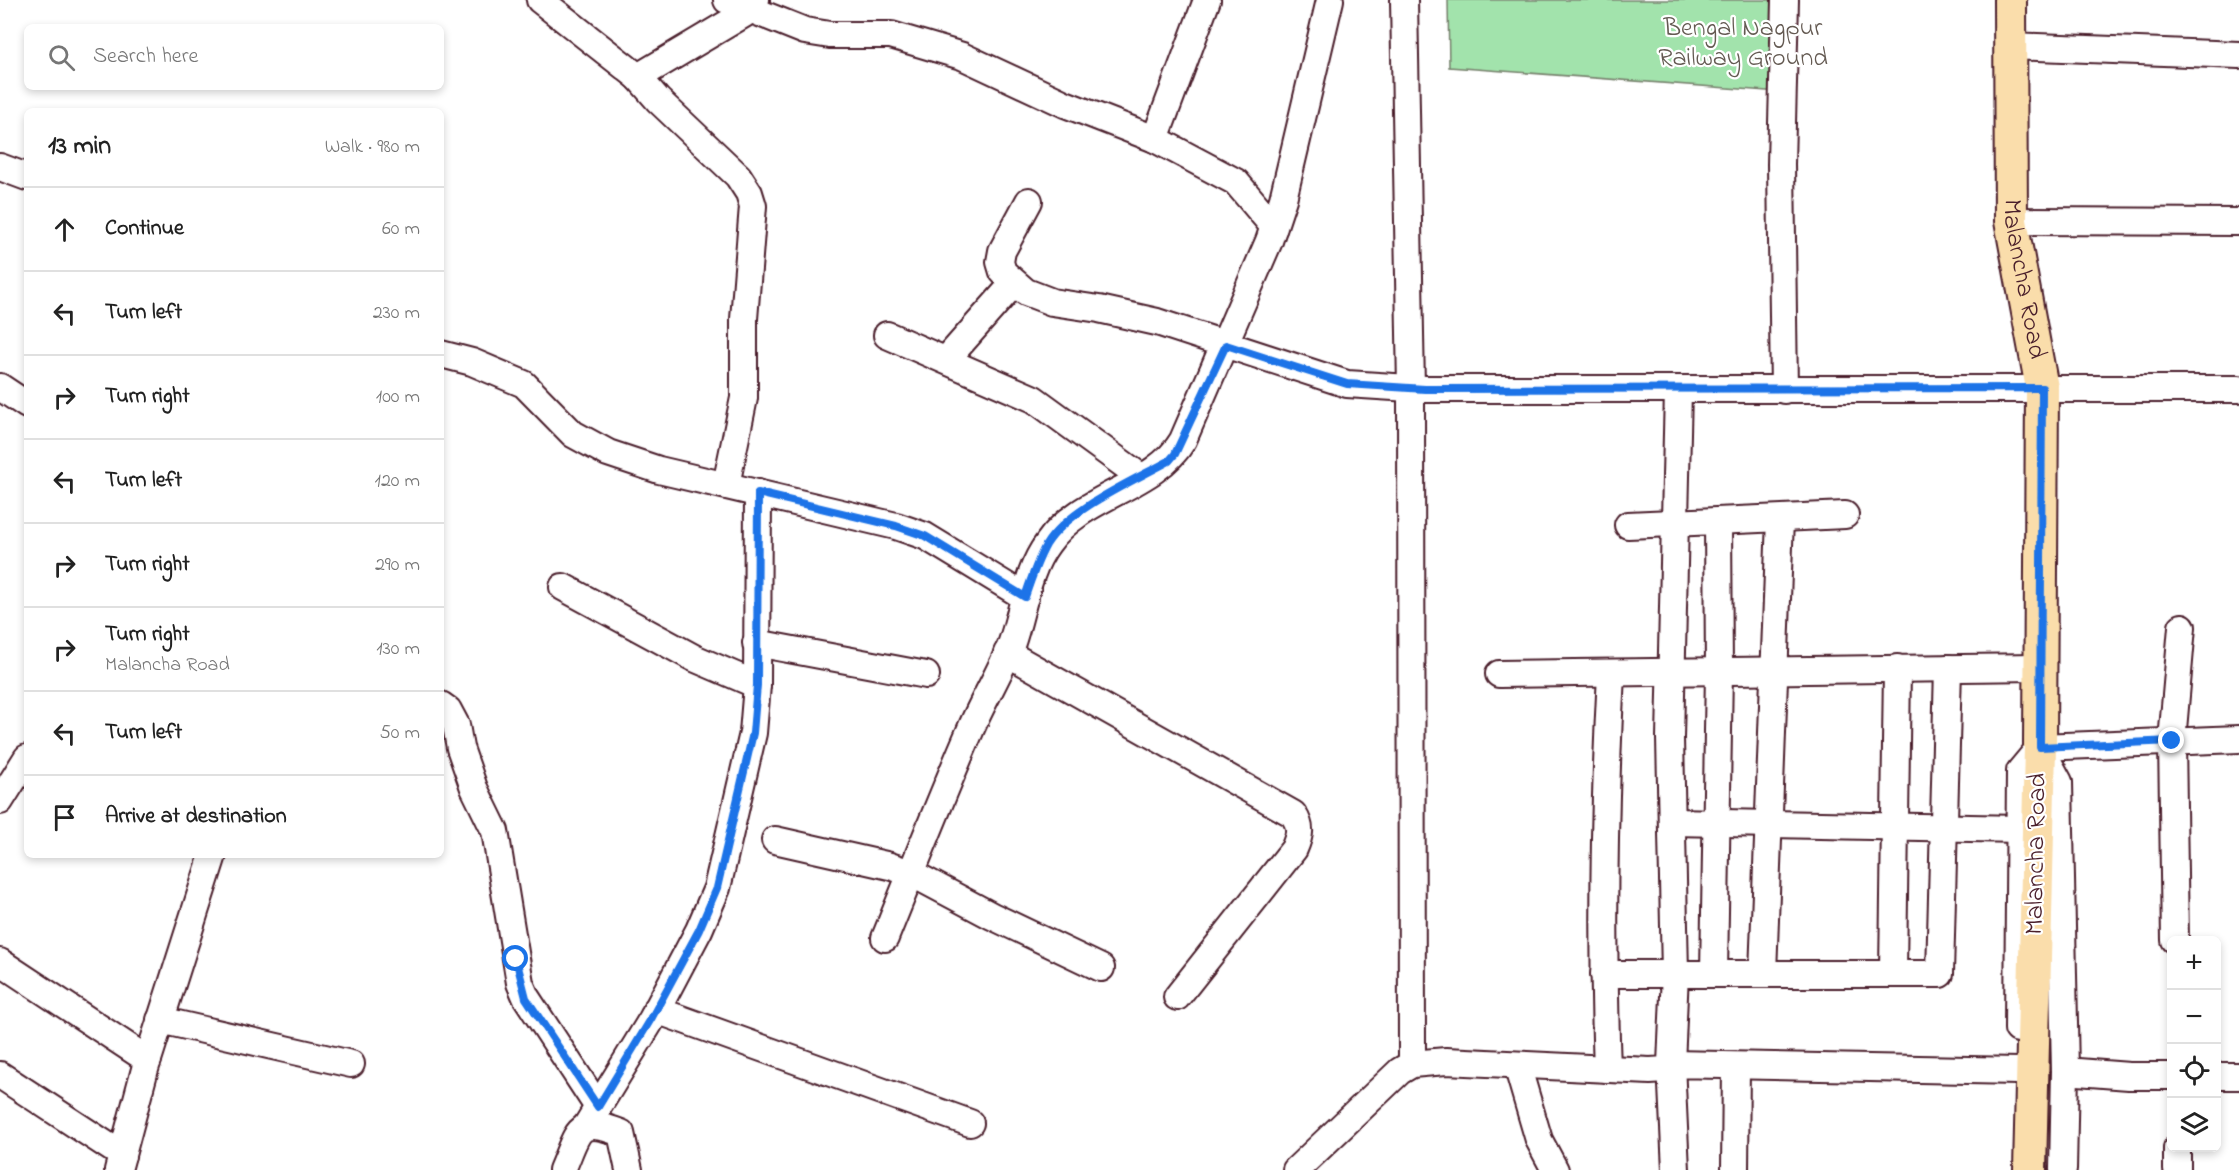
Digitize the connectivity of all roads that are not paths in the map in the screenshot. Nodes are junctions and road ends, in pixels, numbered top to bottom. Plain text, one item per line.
1 (540, 0) edge
2 (1207, 0) edge
3 (1330, 0) edge
4 (1404, 0) edge
5 (1785, 0) edge
6 (2010, 0) edge
7 (744, 3) edge
8 (2010, 46) junction
9 (2239, 55) edge
10 (638, 77) junction
11 (1155, 139) junction
12 (0, 166) edge
13 (24, 176) edge
14 (1029, 201) dead end
15 (2011, 221) junction
16 (2239, 222) edge
17 (1274, 227) junction
18 (1014, 283) junction
19 (887, 335) dead end
20 (1226, 345) junction
21 (444, 355) edge
22 (946, 360) junction
23 (0, 387) edge
24 (1411, 388) junction
25 (2042, 388) junction
26 (2239, 389) edge
27 (1678, 390) junction
28 (1784, 390) junction
29 (24, 403) edge
30 (1141, 477) junction
31 (726, 485) junction
32 (758, 493) junction
33 (1845, 515) dead end
34 (1780, 519) junction
35 (1718, 522) junction
36 (1628, 525) dead end
37 (1675, 525) junction
38 (563, 587) dead end
39 (1025, 597) junction
40 (2182, 627) dead end
41 (756, 643) junction
42 (1007, 653) junction
43 (2038, 667) junction
44 (1897, 668) junction
45 (1948, 668) junction
46 (1776, 670) junction
47 (1719, 671) junction
48 (1671, 672) junction
49 (1499, 674) dead end
50 (1611, 674) junction
51 (926, 675) dead end
52 (757, 685) junction
53 (444, 707) edge
54 (2239, 739) edge
55 (2172, 741) junction
56 (2040, 747) junction
57 (24, 763) edge
58 (0, 801) edge
59 (1672, 822) junction
60 (1718, 823) junction
61 (1767, 824) junction
62 (1897, 826) junction
63 (1944, 826) junction
64 (2020, 829) junction
65 (775, 840) dead end
66 (212, 858) edge
67 (911, 873) junction
68 (2175, 936) edge
69 (885, 938) dead end
70 (0, 963) edge
71 (1101, 968) dead end
72 (1675, 973) junction
73 (1714, 973) junction
74 (1763, 973) junction
75 (1604, 974) junction
76 (1893, 974) junction
77 (1177, 997) dead end
78 (656, 1010) junction
79 (160, 1020) junction
80 (148, 1060) junction
81 (351, 1064) dead end
82 (1412, 1064) junction
83 (1671, 1064) junction
84 (1517, 1065) junction
85 (1736, 1066) junction
86 (1607, 1069) junction
87 (2018, 1071) junction
88 (2065, 1071) junction
89 (2167, 1076) edge
90 (2221, 1076) edge
91 (2239, 1076) edge
92 (2, 1085) edge
93 (592, 1116) junction
94 (970, 1123) dead end
95 (2177, 1152) edge
96 (120, 1163) edge
97 (562, 1170) edge
98 (629, 1170) edge
99 (1296, 1170) edge
100 (1555, 1170) edge
101 (1676, 1170) edge
102 (1735, 1170) edge
103 (2015, 1170) edge
104 (2030, 1170) edge
105 (2063, 1170) edge
106 (2177, 1170) edge

1 - 10 street
2 - 11 street
3 - 17 street
4 - 24 street
5 - 28 street
6 - 8 main road, Malancha Road
7 - 10 street
7 - 11 street
8 - 9 street
8 - 15 main road, Malancha Road
10 - 31 street
11 - 17 street
12 - 13 street
14 - 18 street
15 - 16 street
15 - 25 main road, Malancha Road
17 - 20 street
18 - 20 street
18 - 22 street
19 - 22 street
20 - 24 street
20 - 30 street
21 - 31 street
22 - 30 street
23 - 29 street
24 - 27 street
24 - 82 street
25 - 26 street
25 - 28 street
25 - 43 main road, Malancha Road
27 - 28 street
27 - 37 street
30 - 39 street
31 - 32 street
32 - 39 street
32 - 41 street
33 - 34 street
34 - 35 street
34 - 46 street
35 - 37 street
35 - 47 street
36 - 37 street
37 - 48 street
38 - 52 street
39 - 42 street
40 - 55 street
41 - 51 street
41 - 52 street
42 - 67 street
42 - 77 street
43 - 45 street
43 - 56 main road, Malancha Road
44 - 45 street
44 - 46 street
44 - 62 street
45 - 63 street
46 - 47 street
46 - 61 street
47 - 48 street
47 - 60 street
48 - 50 street
48 - 59 street
49 - 50 street
50 - 75 street
52 - 78 street
53 - 93 street
54 - 55 street
55 - 56 street
55 - 68 street
56 - 64 street
56 - 88 street
56 - 104 main road, Malancha Road
57 - 58 street
59 - 60 street
59 - 72 street
60 - 61 street
60 - 73 street
61 - 62 street
61 - 74 street
62 - 63 street
62 - 76 street
63 - 64 street
63 - 76 street
64 - 87 street
65 - 67 street
66 - 79 street
67 - 69 street
67 - 71 street
70 - 80 street
72 - 73 street
72 - 75 street
72 - 83 street
73 - 74 street
74 - 76 street
75 - 86 street
78 - 93 street
78 - 94 street
79 - 80 street
79 - 81 street
80 - 96 street
82 - 84 street
82 - 99 street
83 - 85 street
83 - 86 street
83 - 101 street
84 - 86 street
84 - 100 street
85 - 87 street
85 - 102 street
87 - 103 street
88 - 89 street
88 - 105 street
90 - 91 street
92 - 96 street
93 - 97 street
93 - 98 street
95 - 106 street

